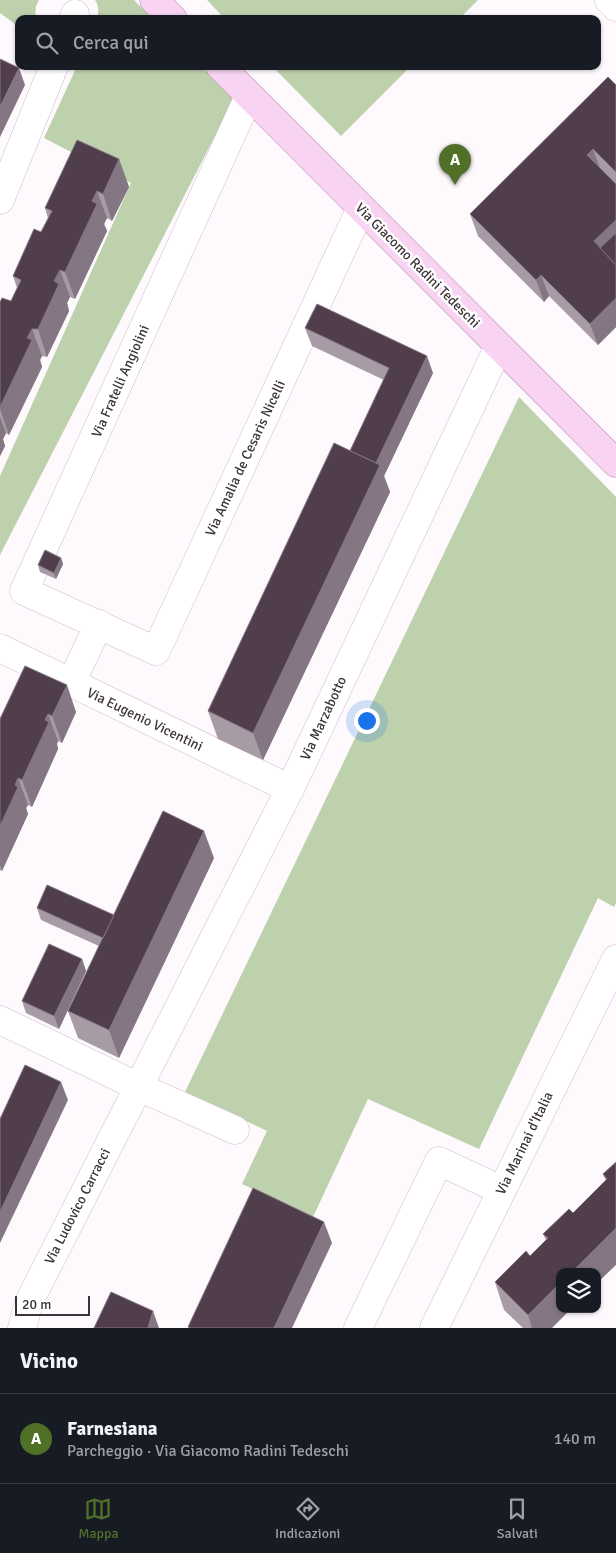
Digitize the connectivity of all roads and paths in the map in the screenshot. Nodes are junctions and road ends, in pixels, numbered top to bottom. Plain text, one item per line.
1 (154, 0) edge
2 (609, 0) edge
3 (616, 7) edge
4 (168, 15) edge
5 (52, 70) edge
6 (224, 70) edge
7 (249, 96) junction
8 (0, 200) edge
9 (361, 208) junction
10 (499, 346) junction
11 (616, 463) edge
12 (99, 624) junction
13 (0, 648) edge
14 (71, 683) junction
15 (290, 789) junction
16 (616, 960) edge
17 (0, 1020) edge
18 (138, 1087) junction
19 (234, 1130) dead end
20 (501, 1190) junction
21 (22, 1328) edge
22 (358, 1328) edge
23 (434, 1328) edge

1 - 4 main road
2 - 3 street
5 - 8 street
6 - 7 main road, Via Giacomo Radini Tedeschi
7 - 9 main road, Via Giacomo Radini Tedeschi
7 - 12 street, Via Fratelli Angiolini
9 - 10 main road, Via Giacomo Radini Tedeschi
9 - 12 street, Via Amalia de Cesaris Nicelli
10 - 11 main road, Via Giacomo Radini Tedeschi
10 - 15 street, Via Marzabotto
12 - 14 street
13 - 14 street, Via Eugenio Vicentini
14 - 15 street, Via Eugenio Vicentini
15 - 18 street, Via Marzabotto
16 - 20 street, Via Marinai d'Italia
17 - 18 street
18 - 19 street
18 - 21 street, Via Ludovico Carracci
20 - 22 street
20 - 23 street, Via Marinai d'Italia

